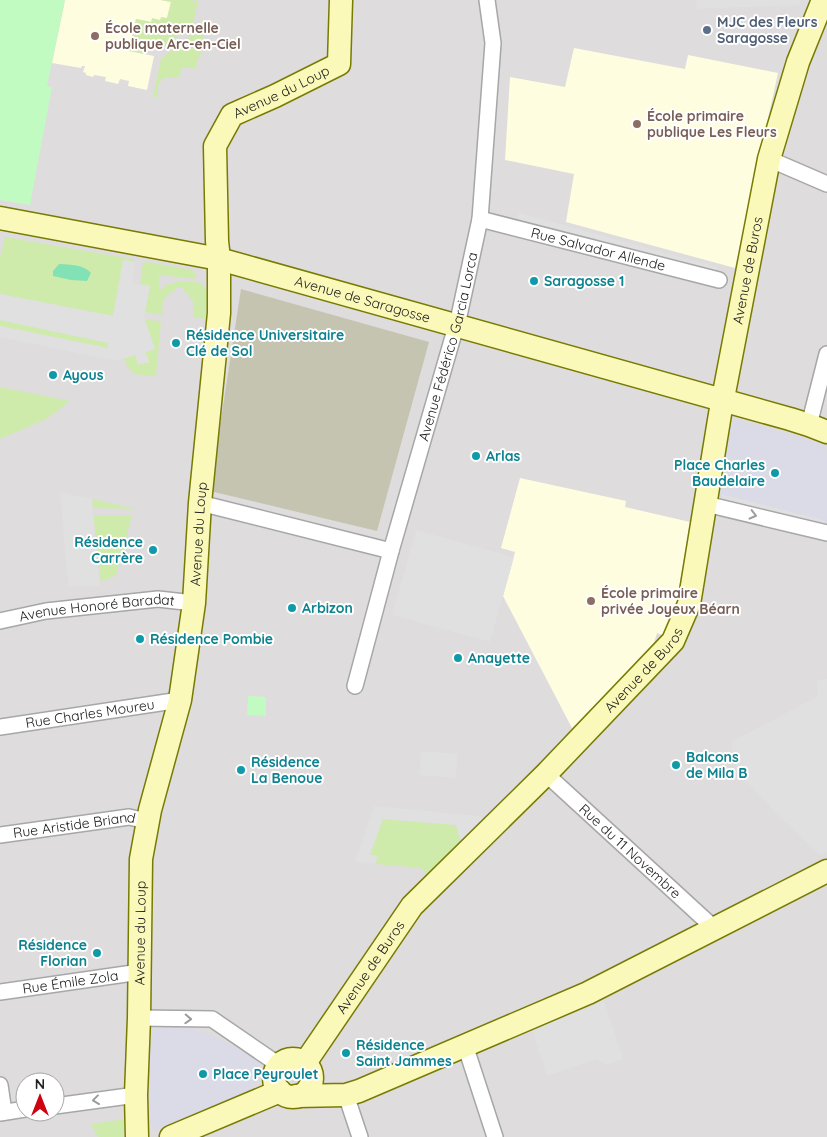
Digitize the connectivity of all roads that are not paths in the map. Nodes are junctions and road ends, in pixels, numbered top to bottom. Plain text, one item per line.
1 (341, 0) edge
2 (487, 0) edge
3 (823, 0) edge
4 (769, 159) junction
5 (827, 184) edge
6 (0, 218) edge
7 (480, 219) junction
8 (219, 259) junction
9 (719, 280) dead end
10 (456, 326) junction
11 (827, 354) edge
12 (722, 400) junction
13 (818, 428) edge
14 (200, 503) junction
15 (706, 504) junction
16 (827, 533) edge
17 (391, 551) junction
18 (194, 603) junction
19 (0, 621) edge
20 (355, 686) dead end
21 (180, 700) junction
22 (0, 727) edge
23 (546, 774) junction
24 (147, 821) junction
25 (0, 835) edge
26 (827, 871) edge
27 (714, 928) junction
28 (140, 972) junction
29 (0, 992) edge
30 (139, 1018) junction
31 (465, 1045) junction
32 (279, 1065) junction
33 (308, 1069) junction
34 (0, 1085) edge
35 (288, 1094) junction
36 (346, 1095) junction
37 (136, 1096) junction
38 (65, 1105) edge
39 (15, 1111) edge
40 (2, 1113) edge
41 (137, 1137) edge
42 (170, 1137) edge
43 (360, 1137) edge
44 (495, 1137) edge

1 - 8 street, Avenue du Loup
2 - 7 street, Avenue Fédérico Garcia Lorca
3 - 4 street, Avenue de Buros
4 - 5 street
4 - 12 street, Avenue de Buros
6 - 8 street, Avenue de Saragosse
7 - 9 street, Rue Salvador Allende
7 - 10 street, Avenue Fédérico Garcia Lorca
8 - 10 street, Avenue de Saragosse
8 - 14 street, Avenue du Loup
10 - 12 street, Avenue de Saragosse
10 - 17 street, Avenue Fédérico Garcia Lorca
11 - 13 street
12 - 13 street
12 - 15 street, Avenue de Buros
14 - 17 street
14 - 18 street, Avenue du Loup
15 -> 16 street
15 - 23 street, Avenue de Buros
17 - 20 street, Avenue Fédérico Garcia Lorca
18 - 19 street, Avenue Honoré Baradat
18 - 21 street, Avenue du Loup
21 - 22 street, Rue Charles Moureu
21 - 24 street, Avenue du Loup
23 - 27 street, Rue du 11 Novembre
23 - 33 street, Avenue de Buros
24 - 25 street, Rue Aristide Briand
24 - 28 street, Avenue du Loup
26 - 27 street
27 - 31 street
28 - 29 street, Rue Émile Zola
28 - 30 street, Avenue du Loup
30 -> 32 street
30 - 37 street, Avenue du Loup
31 - 36 street
31 - 44 street
32 - 33 street
32 - 35 street
33 - 35 street
33 - 36 street
34 - 40 street
35 - 36 street
35 - 42 street
36 - 43 street
37 -> 38 street
37 - 41 street, Avenue du Loup
39 - 40 street

